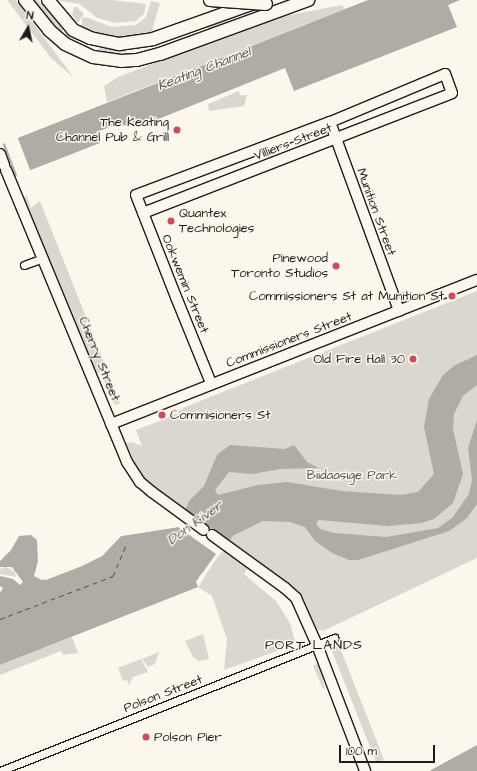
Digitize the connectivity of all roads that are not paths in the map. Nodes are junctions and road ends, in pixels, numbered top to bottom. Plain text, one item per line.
1 (25, 0) edge
2 (48, 0) edge
3 (210, 0) edge
4 (262, 0) edge
5 (303, 0) edge
6 (308, 0) edge
7 (165, 35) junction
8 (202, 37) junction
9 (330, 122) junction
10 (336, 139) junction
11 (0, 154) edge
12 (136, 195) joint
13 (143, 213) junction
14 (43, 258) junction
15 (24, 265) dead end
16 (477, 280) edge
17 (399, 311) junction
18 (211, 383) junction
19 (112, 424) junction
20 (334, 638) dead end
21 (317, 644) junction
22 (0, 771) edge
23 (365, 771) edge

1 - 8 highway
2 - 7 highway
3 - 5 highway, bridge
4 - 7 highway
6 - 8 highway
7 - 8 highway
9 - 10 street, Munition Street
9 - 10 street, Villiers Street
9 - 12 street, Villiers Street
10 - 13 street, Villiers Street
10 - 17 street, Munition Street
11 - 14 street, Cherry Street
12 - 13 street, Ookwemin Street
13 - 18 street, Ookwemin Street
14 - 15 street
14 - 19 street, Cherry Street
16 - 17 street, Commissioners Street
17 - 18 street, Commissioners Street
18 - 19 street, Commissioners Street
19 - 21 street, Cherry Street
20 - 21 street, Polson Street
21 - 22 street, Polson Street
21 - 23 street, Cherry Street

